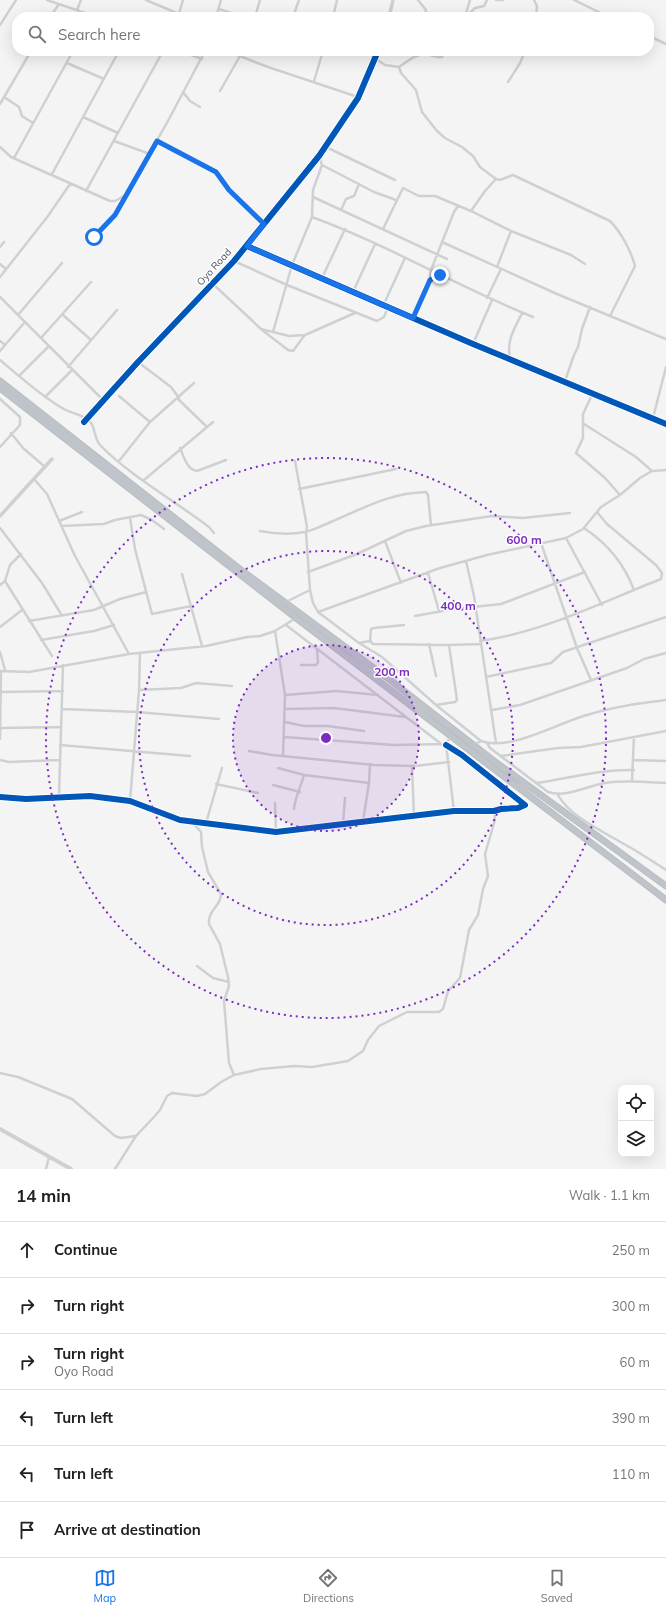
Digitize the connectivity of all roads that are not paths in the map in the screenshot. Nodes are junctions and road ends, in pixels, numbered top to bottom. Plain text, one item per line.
1 (16, 0) edge
2 (47, 0) edge
3 (81, 0) edge
4 (146, 0) edge
5 (183, 0) edge
6 (221, 0) edge
7 (260, 0) edge
8 (299, 0) edge
9 (337, 0) edge
10 (393, 0) edge
11 (418, 0) edge
12 (470, 0) edge
13 (487, 0) edge
14 (496, 0) edge
15 (503, 0) edge
16 (534, 0) edge
17 (574, 0) edge
18 (59, 4) junction
19 (218, 9) junction
20 (77, 10) junction
21 (53, 12) edge
22 (82, 12) edge
23 (172, 12) edge
24 (179, 12) edge
25 (217, 12) edge
26 (227, 12) edge
27 (256, 12) edge
28 (295, 12) edge
29 (333, 12) edge
30 (390, 12) edge
31 (425, 12) edge
32 (468, 12) edge
33 (471, 12) edge
34 (536, 12) edge
35 (599, 12) edge
36 (0, 25) edge
37 (654, 38) edge
38 (666, 44) edge
39 (28, 56) edge
40 (70, 56) edge
41 (116, 56) edge
42 (160, 56) edge
43 (194, 56) edge
44 (203, 56) edge
45 (240, 56) joint
46 (322, 56) edge
47 (377, 56) edge
48 (417, 56) edge
49 (431, 56) edge
50 (442, 56) edge
51 (523, 56) edge
52 (202, 59) junction
53 (376, 59) junction
54 (67, 63) junction
55 (399, 67) junction
56 (104, 79) junction
57 (314, 81) junction
58 (508, 82) dead end
59 (220, 90) dead end
60 (183, 92) junction
61 (4, 97) junction
62 (358, 98) junction
63 (0, 104) edge
64 (200, 107) dead end
65 (83, 116) junction
66 (33, 123) junction
67 (118, 133) junction
68 (114, 141) junction
69 (157, 141) junction
70 (0, 147) edge
71 (326, 147) junction
72 (150, 154) junction
73 (319, 156) junction
74 (14, 158) junction
75 (322, 165) junction
76 (52, 174) junction
77 (496, 179) junction
78 (395, 180) dead end
79 (70, 184) junction
80 (359, 184) junction
81 (86, 191) junction
82 (127, 195) junction
83 (313, 197) junction
84 (396, 200) junction
85 (458, 206) junction
86 (341, 210) junction
87 (471, 211) junction
88 (312, 216) junction
89 (264, 224) junction
90 (345, 229) junction
91 (383, 229) junction
92 (511, 232) junction
93 (94, 237) dead end
94 (4, 242) dead end
95 (442, 242) junction
96 (375, 244) junction
97 (247, 246) junction
98 (0, 247) edge
99 (437, 254) junction
100 (405, 258) junction
101 (447, 259) dead end
102 (234, 261) junction
103 (62, 263) dead end
104 (0, 264) edge
105 (585, 264) dead end
106 (292, 265) junction
107 (497, 267) junction
108 (501, 269) junction
109 (6, 270) junction
110 (431, 270) junction
111 (440, 275) junction
112 (0, 277) edge
113 (322, 278) junction
114 (430, 280) junction
115 (91, 282) dead end
116 (213, 284) junction
117 (287, 285) junction
118 (353, 293) junction
119 (0, 297) edge
120 (487, 298) junction
121 (492, 300) junction
122 (383, 306) junction
123 (388, 307) junction
124 (590, 307) junction
125 (117, 310) dead end
126 (356, 313) junction
127 (522, 313) junction
128 (18, 315) junction
129 (63, 315) junction
130 (610, 316) junction
131 (533, 317) dead end
132 (413, 318) junction
133 (25, 322) junction
134 (261, 329) junction
135 (273, 332) junction
136 (305, 335) junction
137 (41, 338) junction
138 (666, 339) edge
139 (91, 340) junction
140 (0, 341) edge
141 (473, 344) junction
142 (5, 345) junction
143 (49, 346) junction
144 (508, 348) junction
145 (0, 351) edge
146 (502, 355) junction
147 (510, 358) junction
148 (0, 360) edge
149 (138, 362) junction
150 (68, 367) junction
151 (666, 367) edge
152 (72, 370) junction
153 (19, 376) junction
154 (0, 381) edge
155 (565, 381) junction
156 (194, 383) dead end
157 (0, 388) edge
158 (593, 393) junction
159 (119, 396) dead end
160 (45, 397) junction
161 (0, 399) edge
162 (179, 399) junction
163 (103, 400) junction
164 (653, 418) junction
165 (86, 420) junction
166 (150, 422) junction
167 (213, 422) dead end
168 (584, 424) junction
169 (666, 424) edge
170 (207, 427) junction
171 (11, 433) junction
172 (1, 443) edge
173 (0, 447) edge
174 (180, 448) junction
175 (52, 459) dead end
176 (226, 460) dead end
177 (119, 461) junction
178 (295, 462) dead end
179 (45, 467) junction
180 (396, 468) dead end
181 (666, 470) edge
182 (652, 471) junction
183 (34, 479) junction
184 (144, 480) junction
185 (300, 489) junction
186 (620, 495) junction
187 (82, 512) dead end
188 (597, 512) junction
189 (570, 513) dead end
190 (0, 516) edge
191 (130, 518) junction
192 (59, 521) junction
193 (431, 525) junction
194 (61, 526) junction
195 (0, 528) edge
196 (584, 528) junction
197 (164, 529) dead end
198 (260, 530) dead end
199 (306, 532) junction
200 (214, 533) dead end
201 (566, 538) junction
202 (385, 541) junction
203 (541, 542) junction
204 (20, 554) junction
205 (466, 561) junction
206 (240, 571) junction
207 (308, 572) junction
208 (585, 572) junction
209 (428, 573) junction
210 (182, 574) dead end
211 (5, 581) junction
212 (401, 583) junction
213 (555, 584) junction
214 (0, 585) edge
215 (310, 590) junction
216 (634, 590) junction
217 (146, 592) junction
218 (285, 602) junction
219 (602, 605) junction
220 (190, 606) junction
221 (103, 607) junction
222 (476, 608) junction
223 (22, 610) junction
224 (439, 611) junction
225 (318, 612) junction
226 (61, 614) junction
227 (415, 616) dead end
228 (567, 617) junction
229 (666, 617) edge
230 (296, 618) junction
231 (29, 621) junction
232 (114, 625) junction
233 (286, 625) junction
234 (404, 625) dead end
235 (0, 627) edge
236 (275, 631) junction
237 (41, 640) junction
238 (370, 641) junction
239 (481, 642) junction
240 (359, 643) junction
241 (429, 644) junction
242 (449, 645) junction
243 (202, 646) junction
244 (577, 648) junction
245 (317, 650) junction
246 (0, 652) edge
247 (140, 653) junction
248 (666, 653) edge
249 (129, 654) junction
250 (52, 656) dead end
251 (64, 665) junction
252 (301, 666) dead end
253 (2, 671) edge
254 (436, 676) dead end
255 (486, 677) junction
256 (591, 680) junction
257 (232, 686) dead end
258 (139, 690) junction
259 (63, 691) junction
260 (1, 692) junction
261 (285, 695) junction
262 (379, 695) junction
263 (666, 700) edge
264 (436, 705) junction
265 (62, 709) junction
266 (286, 709) junction
267 (492, 710) junction
268 (137, 712) junction
269 (406, 717) junction
270 (219, 719) dead end
271 (285, 722) junction
272 (61, 727) junction
273 (1, 728) junction
274 (364, 730) dead end
275 (666, 731) edge
276 (451, 736) junction
277 (284, 737) junction
278 (634, 737) junction
279 (0, 740) edge
280 (481, 740) junction
281 (440, 743) junction
282 (487, 743) junction
283 (496, 743) junction
284 (60, 745) junction
285 (446, 745) junction
286 (474, 745) junction
287 (135, 751) junction
288 (249, 751) dead end
289 (190, 756) dead end
290 (283, 756) junction
291 (500, 756) junction
292 (0, 760) edge
293 (59, 760) junction
294 (634, 760) junction
295 (666, 761) edge
296 (449, 762) junction
297 (370, 764) junction
298 (412, 766) junction
299 (222, 768) dead end
300 (278, 768) dead end
301 (634, 770) junction
302 (304, 775) junction
303 (632, 780) junction
304 (369, 783) junction
305 (537, 783) junction
306 (666, 783) edge
307 (216, 784) junction
308 (273, 786) dead end
309 (300, 792) junction
310 (258, 793) dead end
311 (558, 795) junction
312 (0, 796) edge
313 (59, 796) junction
314 (345, 798) dead end
315 (130, 801) junction
316 (275, 803) dead end
317 (294, 809) dead end
318 (454, 811) junction
319 (494, 811) junction
320 (414, 816) junction
321 (192, 822) junction
322 (362, 822) junction
323 (206, 823) junction
324 (343, 824) junction
325 (276, 832) junction
326 (666, 870) edge
327 (666, 886) edge
328 (666, 900) edge
329 (197, 966) dead end
330 (229, 982) junction
331 (0, 1073) edge
332 (234, 1075) junction
333 (0, 1129) edge
334 (136, 1136) junction
335 (49, 1157) junction
336 (46, 1169) edge
337 (71, 1169) edge
338 (115, 1169) edge

1 - 36 street
2 - 18 street
3 - 20 street
4 - 23 street
5 - 24 street
6 - 19 street
7 - 27 street
8 - 28 street
9 - 29 street
10 - 30 street
11 - 31 street
12 - 32 street
13 - 33 street
14 - 15 street
16 - 34 street
17 - 35 street
18 - 20 street
18 - 21 street
19 - 25 street
19 - 26 street
20 - 22 street
37 - 38 street
39 - 61 street
40 - 54 street
41 - 56 street
42 - 67 street
43 - 52 street
44 - 52 street
45 - 57 street
45 - 59 street
46 - 57 street
47 - 53 street, Oyo Road
48 - 55 street
49 - 50 street
51 - 58 street
52 - 60 street
53 - 55 street
53 - 62 street, Oyo Road
54 - 56 street
54 - 66 street
55 - 77 street
56 - 65 street
57 - 62 street
60 - 64 street
60 - 69 street
61 - 63 street
61 - 66 street
62 - 71 street, Oyo Road
65 - 67 street
65 - 76 street
66 - 74 street
67 - 68 street
68 - 72 street
68 - 81 street
69 - 72 street
69 - 89 street
70 - 74 street
71 - 73 street, Oyo Road
71 - 78 street
72 - 82 street
73 - 75 street
73 - 89 street, Oyo Road
74 - 76 street
75 - 80 street
75 - 83 street
76 - 79 street
77 - 87 street
77 - 130 street
79 - 81 street
79 - 109 street
80 - 84 street
80 - 86 street
81 - 82 street
82 - 93 street
83 - 86 street
83 - 88 street
84 - 85 street
84 - 91 street
85 - 87 street
85 - 95 street
86 - 91 street
87 - 92 street
88 - 90 street
88 - 106 street
89 - 97 street, Oyo Road
90 - 96 street
90 - 113 street
91 - 99 street
92 - 105 street
92 - 107 street
94 - 98 street
95 - 99 street
95 - 107 street
96 - 100 street
96 - 118 street
97 - 102 street, Oyo Road
97 - 106 street
99 - 101 street
99 - 110 street
100 - 110 street
100 - 122 street
102 - 116 street, Oyo Road
102 - 117 street
103 - 128 street
104 - 109 street
106 - 113 street
106 - 117 street
107 - 108 street
108 - 120 street
108 - 124 street
109 - 112 street
110 - 111 street
110 - 114 street
111 - 114 street
111 - 120 street
113 - 118 street
114 - 132 street
115 - 129 street
116 - 134 street
116 - 149 street, Oyo Road
117 - 126 street
117 - 135 street
118 - 122 street
119 - 128 street
120 - 121 street
121 - 127 street
121 - 141 street
122 - 123 street
123 - 126 street
123 - 132 street
124 - 130 street
124 - 155 street
125 - 139 street
126 - 136 street
127 - 131 street
127 - 144 street
128 - 133 street
129 - 137 street
129 - 139 street
130 - 138 street
132 - 141 street
133 - 137 street
133 - 142 street
134 - 135 street
134 - 136 street
135 - 136 street
137 - 143 street
139 - 150 street
140 - 142 street
141 - 146 street
142 - 145 street
143 - 150 street
143 - 153 street
144 - 146 street
144 - 147 street
146 - 147 street
147 - 155 street
148 - 153 street
149 - 162 street
149 - 163 street, Oyo Road
150 - 152 street
151 - 164 street
152 - 160 street
152 - 163 street
153 - 160 street
154 - 206 highway
155 - 158 street
156 - 162 street
157 - 206 highway
158 - 164 street
158 - 168 street
159 - 166 street
160 - 165 street
161 - 171 street
162 - 166 street
162 - 170 street
163 - 165 street, Oyo Road
164 - 169 street
165 - 177 street
166 - 177 street
167 - 170 street
168 - 182 street
168 - 186 street
170 - 174 street
171 - 172 street
171 - 179 street
172 - 173 street
174 - 176 street
174 - 184 street
175 - 179 street
177 - 184 street
178 - 185 street
179 - 183 street
180 - 185 street
181 - 182 street
182 - 186 street
183 - 190 street
183 - 192 street
184 - 200 street
185 - 199 street
186 - 188 street
187 - 192 street
188 - 196 street
188 - 216 street
189 - 193 street
191 - 194 street
191 - 197 street
191 - 217 street
192 - 194 street
193 - 199 street
193 - 202 street
194 - 221 street
195 - 204 street
196 - 201 street
196 - 216 street
198 - 199 street
199 - 207 street
201 - 203 street
201 - 208 street
202 - 207 street
202 - 212 street
203 - 205 street
203 - 213 street
204 - 211 street
204 - 226 street
205 - 209 street
205 - 222 street
206 - 218 highway
206 - 230 highway
207 - 215 street
208 - 213 street
208 - 219 street
209 - 212 street
209 - 224 street
210 - 220 street
211 - 214 street
211 - 223 street
212 - 225 street
213 - 222 street
213 - 228 street
215 - 218 street
215 - 225 street
216 - 219 street
217 - 220 street
217 - 221 street
218 - 286 highway
219 - 228 street
220 - 243 street
221 - 226 street
221 - 232 street
222 - 224 street
222 - 239 street
223 - 231 street
223 - 235 street
224 - 227 street
225 - 240 street
226 - 231 street
228 - 239 street
228 - 244 street
229 - 244 street
230 - 233 street
230 - 276 highway
231 - 237 street
232 - 237 street
232 - 249 street
233 - 236 street
233 - 245 street
234 - 238 street
236 - 243 street
236 - 261 street
237 - 250 street
238 - 240 street
238 - 241 street
239 - 242 street
239 - 255 street
240 - 264 street
241 - 242 street
241 - 254 street
242 - 264 street
243 - 247 street
244 - 255 street
244 - 256 street
245 - 252 street
245 - 262 street
246 - 253 street
247 - 249 street
247 - 258 street
248 - 256 street
249 - 251 street
251 - 253 street
251 - 259 street
253 - 260 street
255 - 267 street
256 - 267 street
257 - 258 street
258 - 268 street
259 - 260 street
259 - 265 street
260 - 273 street
261 - 262 street
261 - 266 street
262 - 269 street
263 - 283 street
264 - 280 street
265 - 268 street
265 - 272 street
266 - 269 street
266 - 271 street
267 - 283 street
268 - 270 street
268 - 287 street
269 - 281 street
271 - 274 street
271 - 277 street
272 - 273 street
272 - 284 street
273 - 279 street
275 - 278 street
276 - 285 street
276 - 328 highway
277 - 281 street
277 - 290 street
278 - 291 street
278 - 294 street
280 - 282 street
280 - 286 street
281 - 285 street
282 - 283 street
282 - 291 street
284 - 287 street
284 - 293 street
285 - 296 street
285 - 319 street
286 - 327 highway
287 - 289 street
287 - 315 street
288 - 290 street
290 - 297 street
291 - 305 street
292 - 293 street
293 - 313 street
294 - 295 street
294 - 301 street
296 - 298 street
296 - 318 street
297 - 298 street
297 - 304 street
298 - 320 street
299 - 307 street
300 - 302 street
301 - 303 street
301 - 305 street
302 - 304 street
302 - 309 street
303 - 306 street
303 - 311 street
304 - 322 street
305 - 311 street
307 - 310 street
307 - 323 street
308 - 309 street
309 - 317 street
311 - 326 street
312 - 313 street
313 - 315 street
314 - 324 street
315 - 321 street
316 - 325 street
318 - 319 street
318 - 320 street
319 - 332 street
320 - 322 street
321 - 323 street
321 - 330 street
322 - 324 street
323 - 325 street
324 - 325 street
329 - 330 street
330 - 332 street
331 - 334 street
332 - 334 street
333 - 335 main road
334 - 338 street
335 - 336 street
335 - 337 main road

